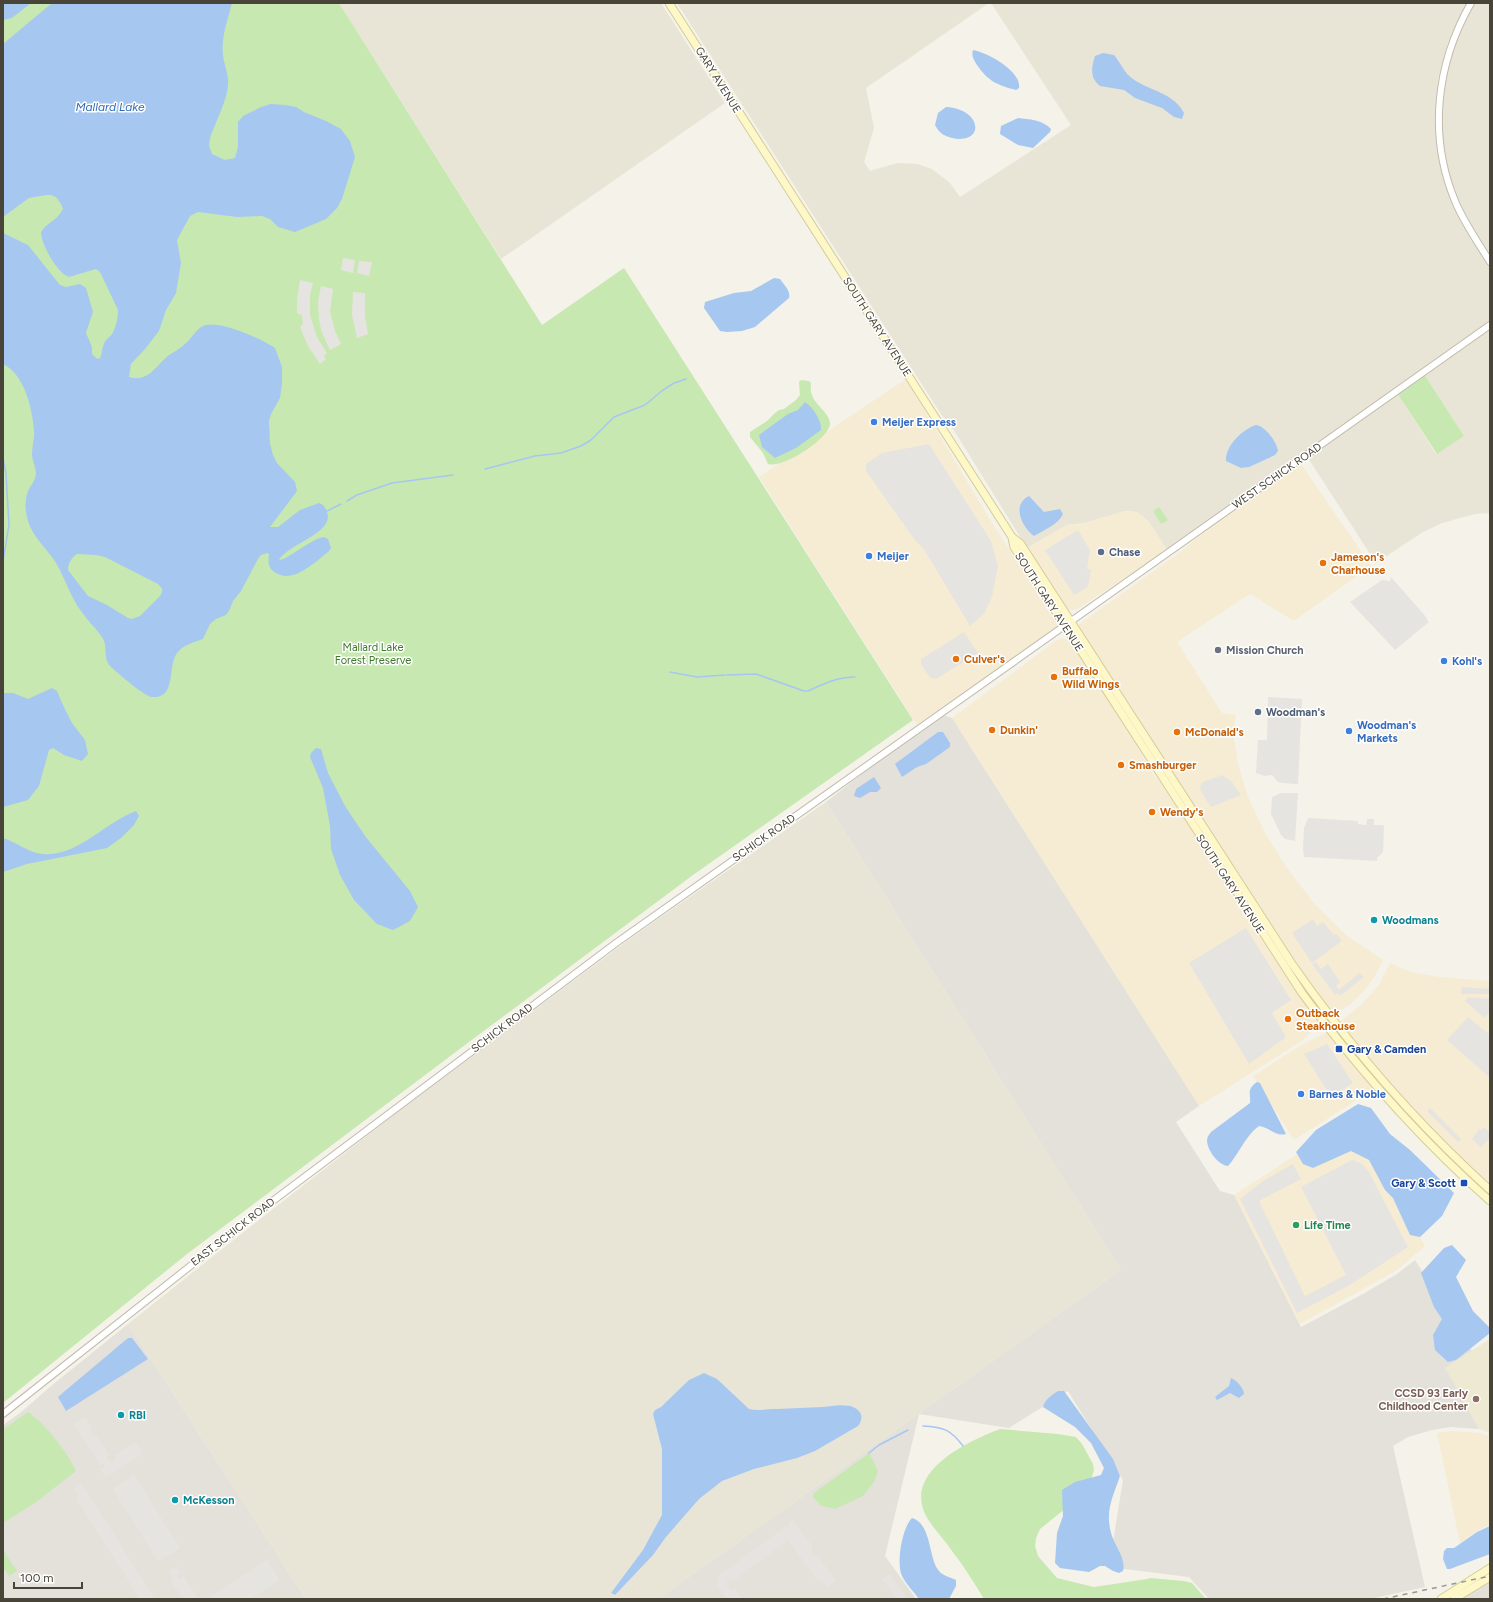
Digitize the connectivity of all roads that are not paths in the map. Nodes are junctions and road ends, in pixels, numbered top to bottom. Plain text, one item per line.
1 (669, 3) edge
2 (1471, 3) edge
3 (767, 158) joint
4 (1490, 262) edge
5 (1490, 325) edge
6 (1012, 537) junction
7 (1072, 621) junction
8 (1064, 626) junction
9 (467, 1054) joint
10 (1490, 1190) edge
11 (1490, 1201) edge
12 (3, 1414) edge
13 (1490, 1568) edge
14 (1490, 1577) edge
15 (1441, 1599) edge
16 (1454, 1599) edge

1 - 3 main road, GARY AVENUE
2 - 4 street
3 - 6 main road, SOUTH GARY AVENUE
5 - 7 street, WEST SCHICK ROAD
6 - 7 main road, SOUTH GARY AVENUE
6 - 8 main road, SOUTH GARY AVENUE
7 - 8 street, WEST SCHICK ROAD
7 - 10 main road, SOUTH GARY AVENUE
8 - 9 street, SCHICK ROAD
8 - 11 main road, SOUTH GARY AVENUE
9 - 12 street, EAST SCHICK ROAD
13 - 15 main road
14 - 16 main road

